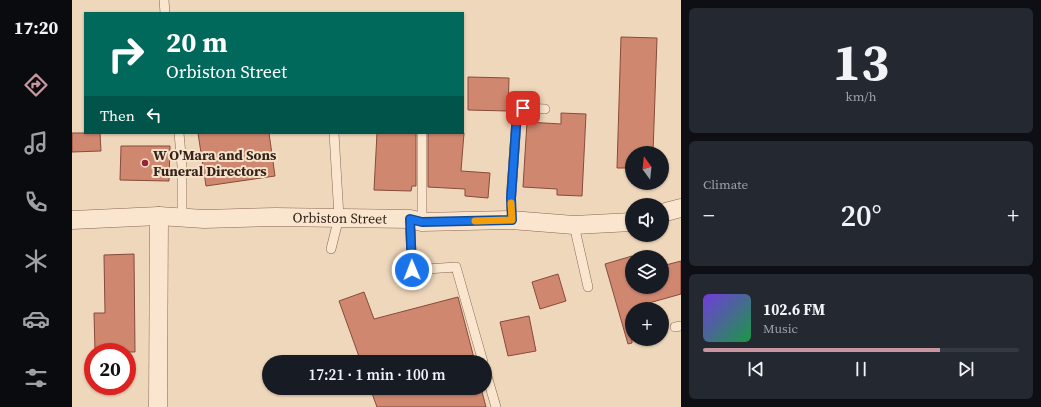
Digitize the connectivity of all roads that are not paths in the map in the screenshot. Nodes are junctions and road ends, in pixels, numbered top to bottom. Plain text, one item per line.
1 (164, 0) edge
2 (165, 12) edge
3 (545, 109) dead end
4 (179, 134) edge
5 (334, 134) edge
6 (422, 134) edge
7 (681, 208) edge
8 (669, 211) edge
9 (159, 216) junction
10 (339, 217) junction
11 (182, 218) junction
12 (72, 220) edge
13 (416, 220) junction
14 (512, 220) junction
15 (625, 222) edge
16 (574, 225) junction
17 (331, 249) dead end
18 (588, 287) dead end
19 (481, 355) edge
20 (492, 393) edge
21 (158, 407) edge
22 (496, 407) edge

1 - 2 lane
3 - 14 lane
4 - 11 lane
5 - 10 lane
6 - 13 lane
7 - 8 street
9 - 11 street, Orbiston Street
9 - 12 street, Orbiston Street
9 - 21 street
10 - 11 street, Orbiston Street
10 - 13 street, Orbiston Street
10 - 17 lane
13 - 14 street, Orbiston Street
13 - 19 lane
14 - 16 street, Orbiston Street
15 - 16 street, Orbiston Street
16 - 18 lane
20 - 22 lane

